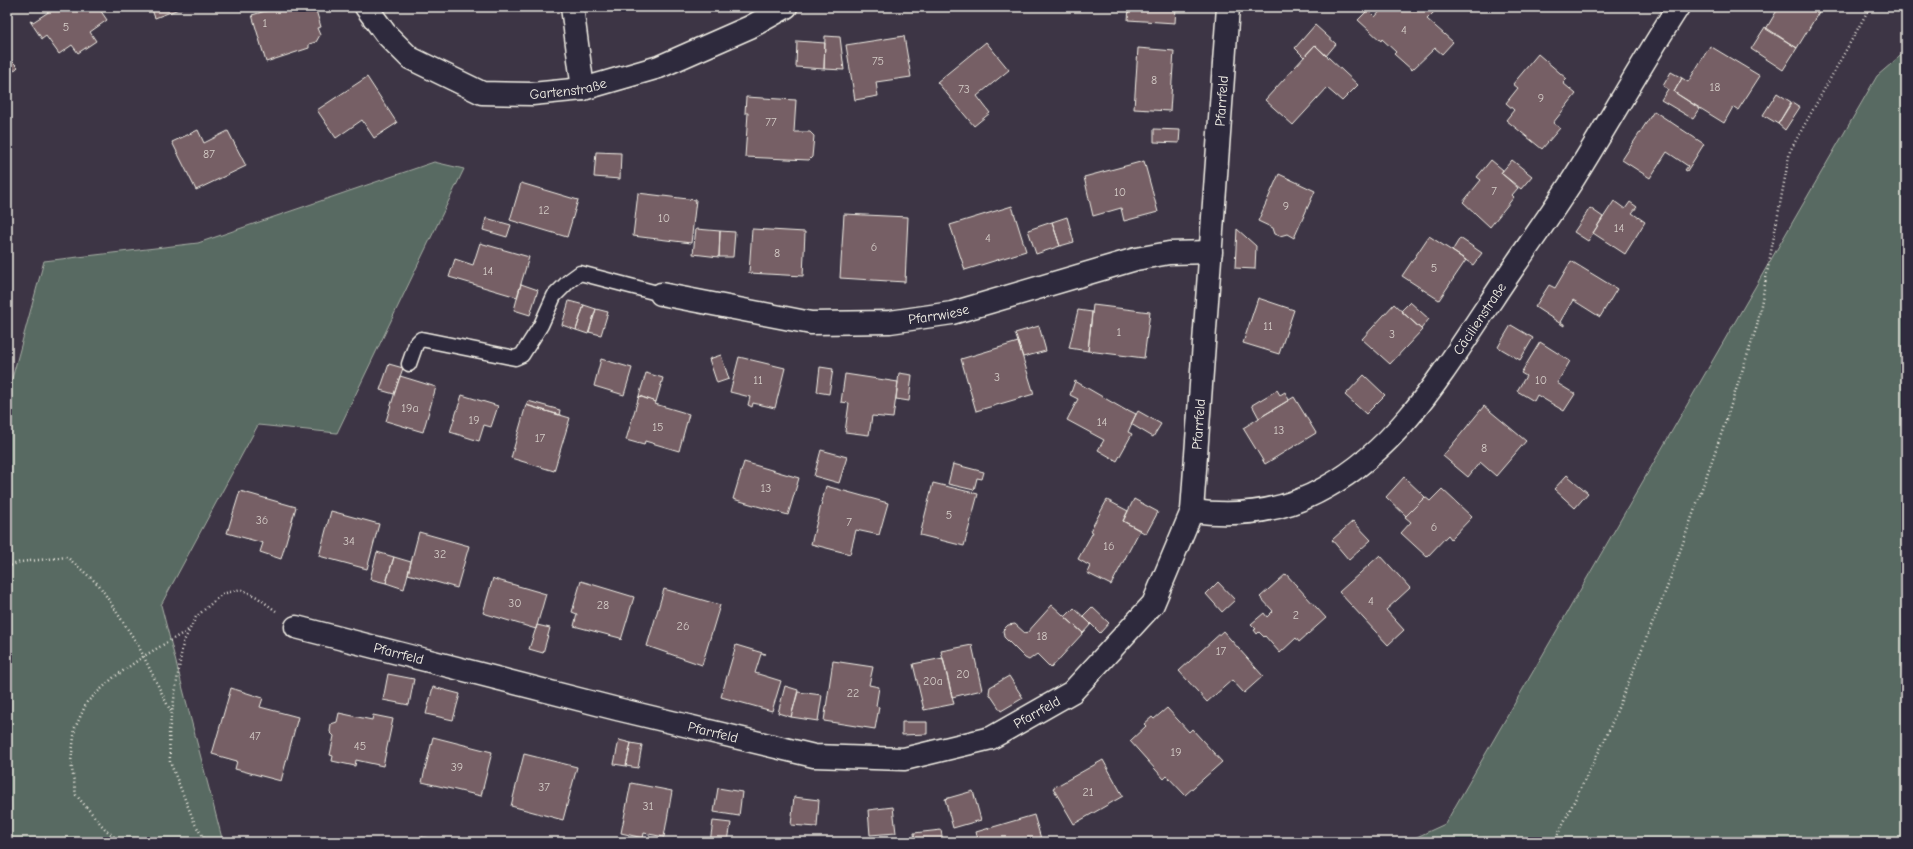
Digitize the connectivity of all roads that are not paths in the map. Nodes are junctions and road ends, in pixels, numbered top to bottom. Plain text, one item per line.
1 (366, 7) edge
2 (572, 7) edge
3 (786, 7) edge
4 (1228, 7) edge
5 (1678, 7) edge
6 (583, 89) junction
7 (1211, 252) junction
8 (661, 294) joint
9 (409, 364) dead end
10 (1192, 511) junction
11 (296, 627) road end

1 - 6 street, Gartenstraße
2 - 6 street
3 - 6 street, Gartenstraße
4 - 7 street, Pfarrfeld
5 - 10 street, Cäcilienstraße
7 - 8 street, Pfarrwiese
7 - 10 street, Pfarrfeld
8 - 9 lane
10 - 11 street, Pfarrfeld

